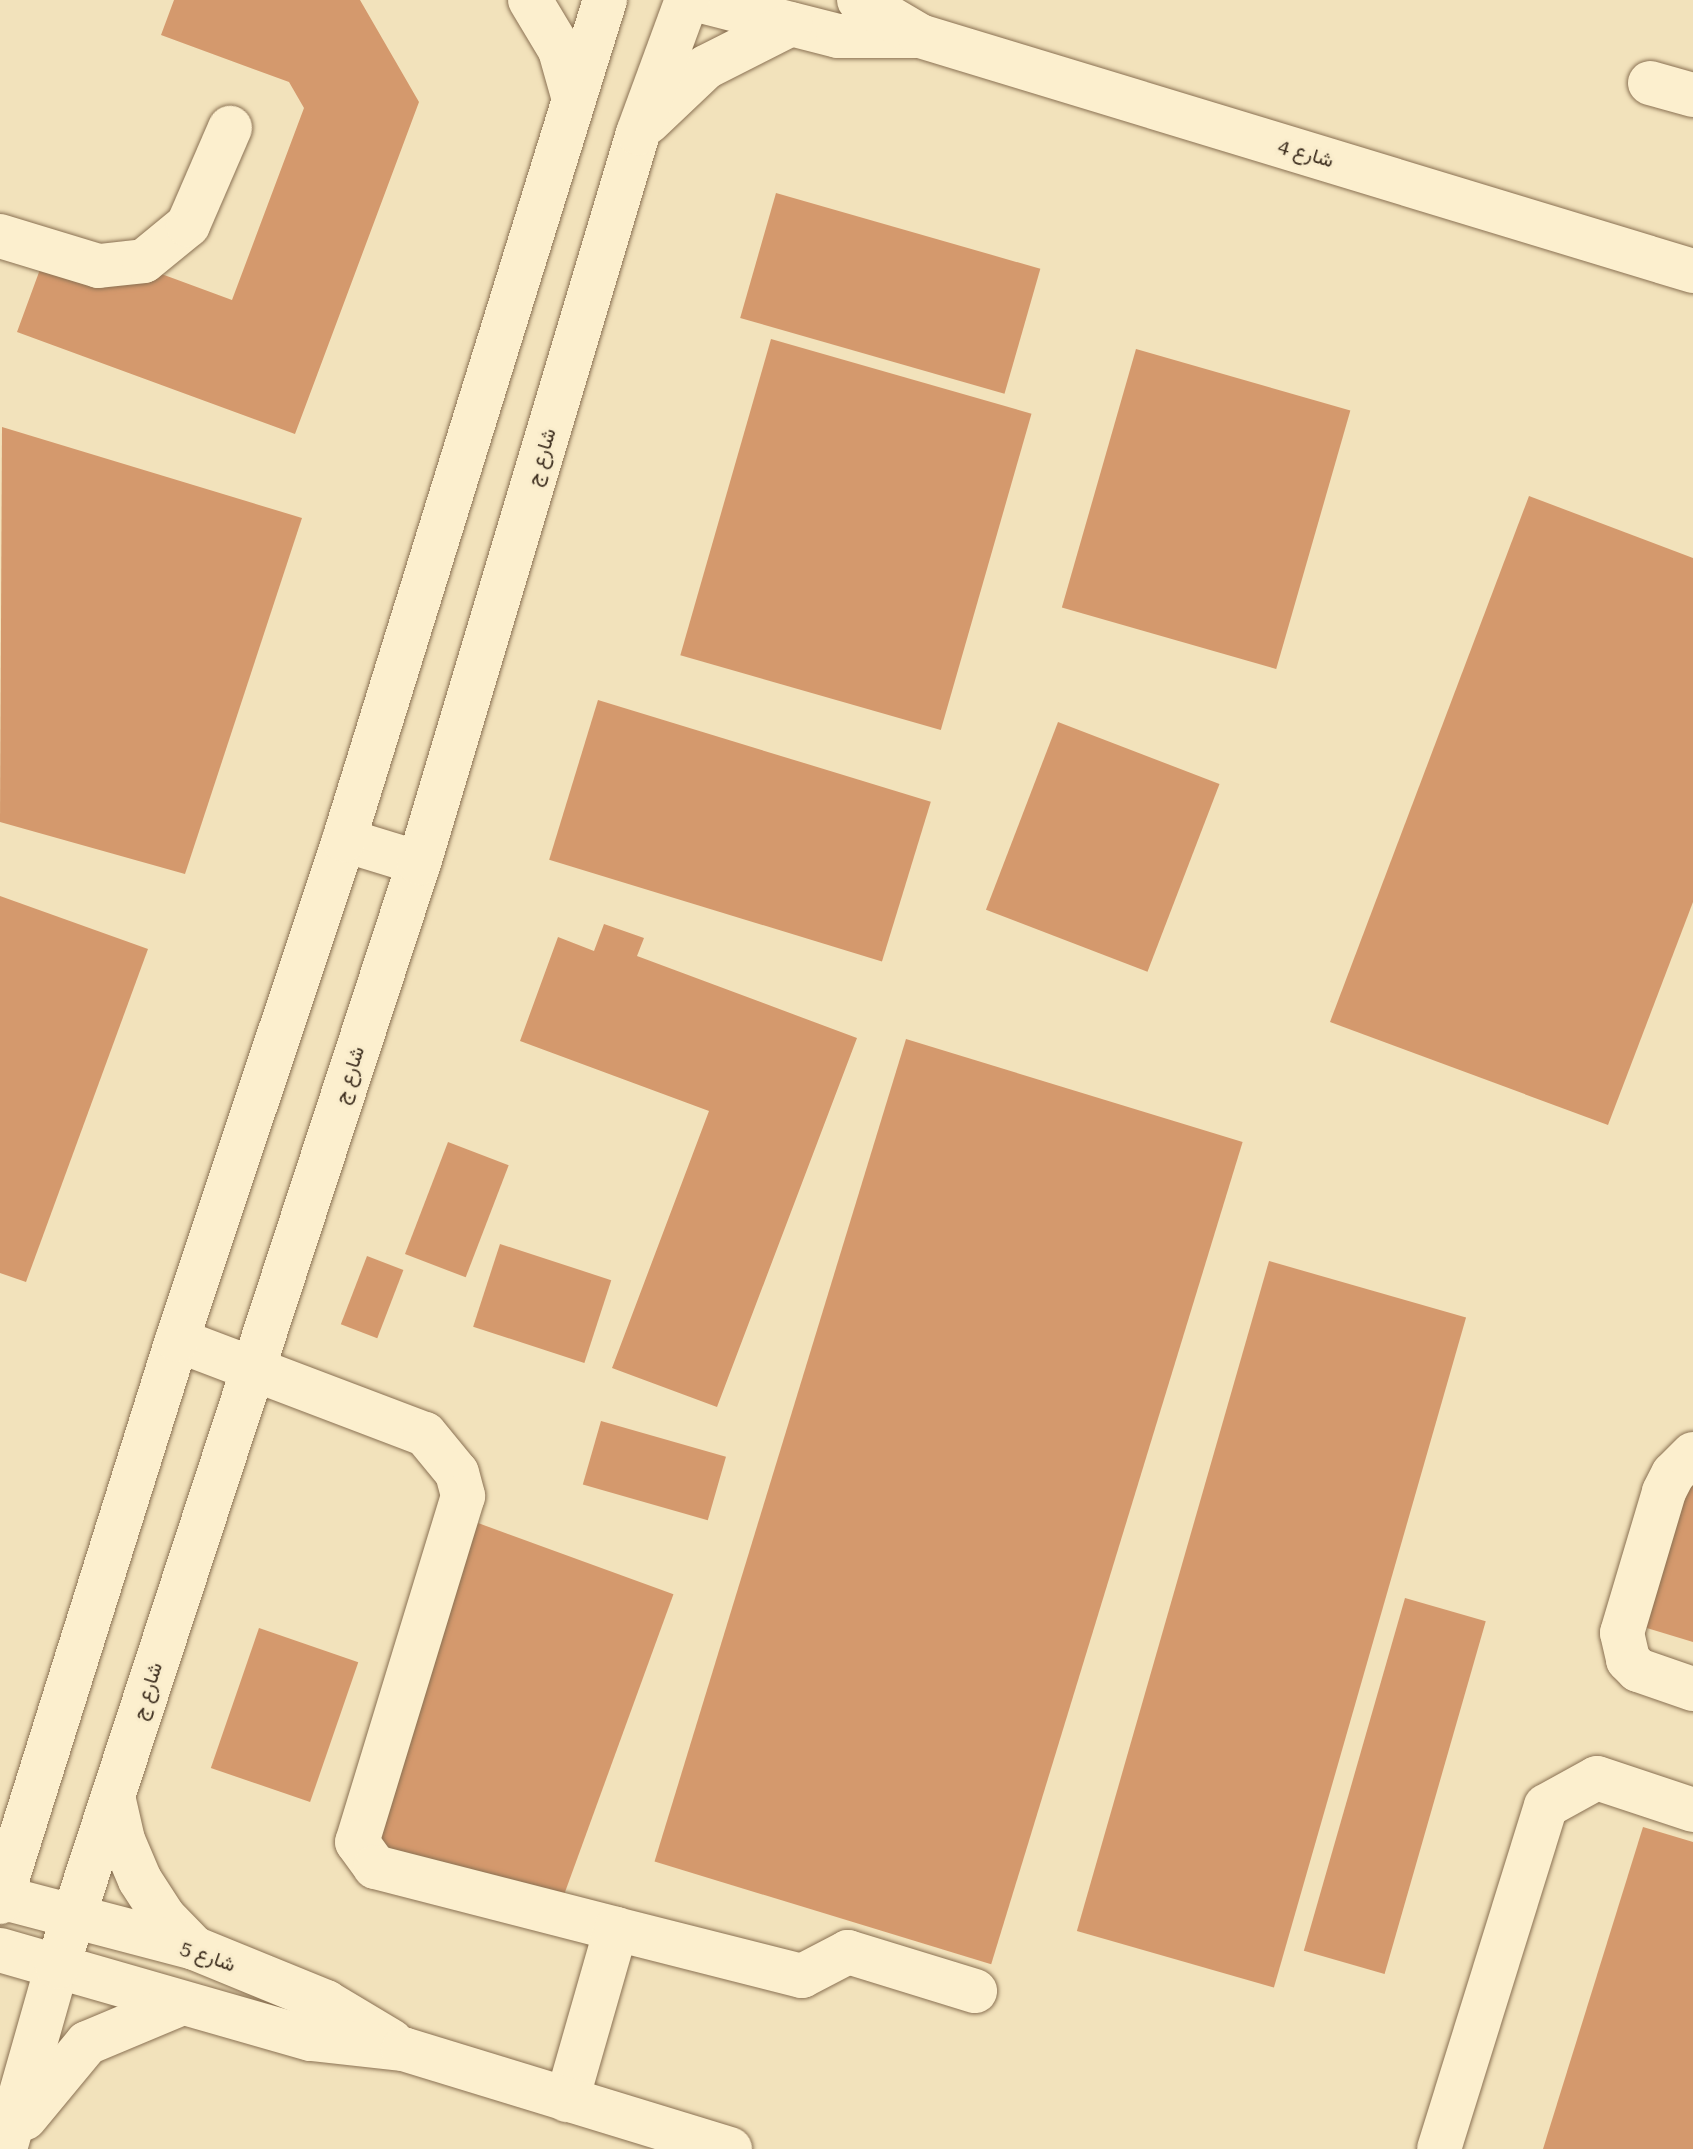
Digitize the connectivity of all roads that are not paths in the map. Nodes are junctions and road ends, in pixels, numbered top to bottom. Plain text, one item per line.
1 (530, 0) edge
2 (605, 0) edge
3 (687, 0) edge
4 (697, 0) edge
5 (859, 0) edge
6 (791, 24) junction
7 (920, 36) junction
8 (1650, 83) dead end
9 (1693, 95) edge
10 (573, 96) junction
11 (230, 128) dead end
12 (638, 133) junction
13 (0, 236) edge
14 (1693, 271) edge
15 (344, 840) junction
16 (419, 863) junction
17 (177, 1340) junction
18 (252, 1366) junction
19 (1693, 1454) edge
20 (1693, 1689) edge
21 (46, 1749) junction
22 (0, 1794) edge
23 (113, 1796) junction
24 (1693, 1810) edge
25 (0, 1899) edge
26 (74, 1916) junction
27 (616, 1929) junction
28 (194, 1948) junction
29 (0, 1950) edge
30 (57, 1967) junction
31 (975, 1991) dead end
32 (178, 2005) junction
33 (403, 2049) junction
34 (567, 2100) junction
35 (6, 2146) edge
36 (730, 2149) edge
37 (1439, 2149) edge

1 - 10 street
2 - 10 street
3 - 12 street, شارع ج
4 - 6 street, شارع 4
5 - 7 street, شارع 4
6 - 7 street, شارع 4
6 - 12 street
7 - 14 street, شارع 4
8 - 9 street
10 - 15 street
11 - 13 street
12 - 16 street, شارع ج
15 - 16 street
15 - 17 street
16 - 18 street, شارع ج
17 - 18 street
17 - 21 street
18 - 23 street, شارع ج
18 - 27 street
19 - 20 street
21 - 22 street
21 - 25 street
23 - 26 street, شارع ج
23 - 28 street
24 - 37 street
25 - 26 street, شارع 5
26 - 28 street, شارع 5
26 - 30 street, شارع ج
27 - 31 street
27 - 34 street
28 - 33 street, شارع 5
29 - 30 street, شارع 5
30 - 32 street, شارع 5
30 - 35 street, شارع ج
32 - 33 street, شارع 5
32 - 35 street
33 - 34 street, شارع 5
34 - 36 street, شارع 5

